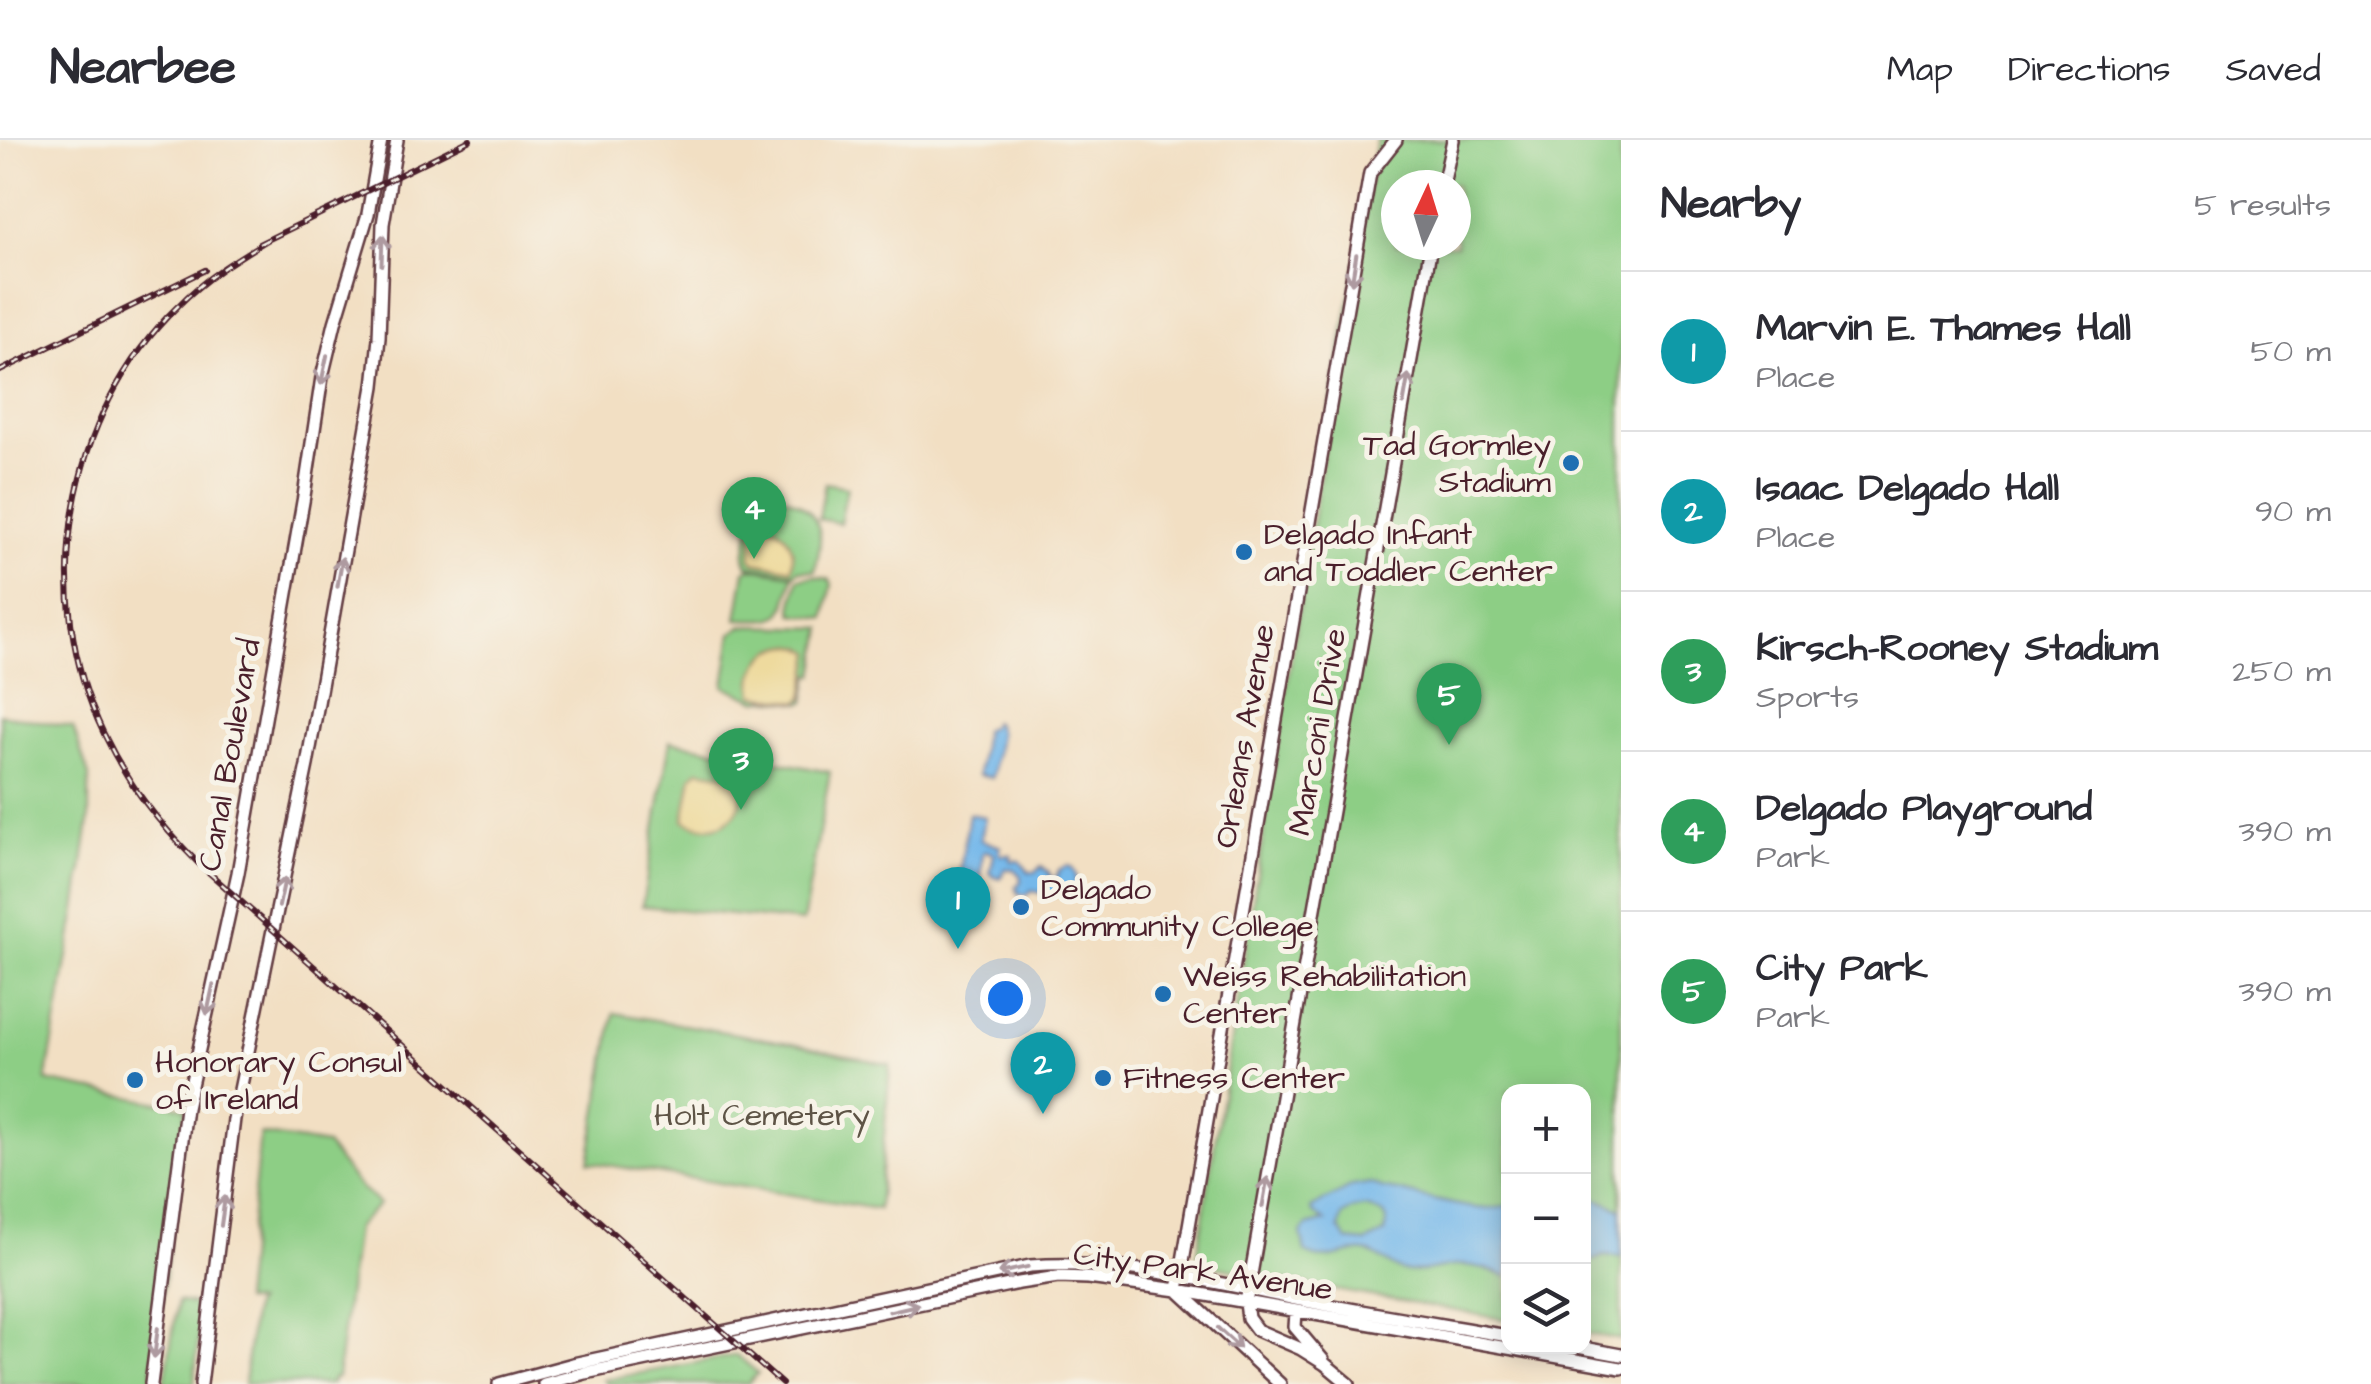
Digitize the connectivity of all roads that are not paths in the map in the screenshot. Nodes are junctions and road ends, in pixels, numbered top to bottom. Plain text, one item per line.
1 (381, 140) edge
2 (397, 140) edge
3 (1396, 140) edge
4 (1454, 140) edge
5 (1447, 170) edge
6 (1428, 260) edge
7 (1180, 1276) junction
8 (1248, 1288) junction
9 (1183, 1291) junction
10 (1246, 1304) junction
11 (1296, 1312) junction
12 (1501, 1335) edge
13 (1591, 1349) edge
14 (1621, 1355) edge
15 (1325, 1364) junction
16 (1621, 1368) edge
17 (151, 1384) edge
18 (202, 1384) edge
19 (498, 1384) edge
20 (544, 1384) edge
21 (1280, 1384) edge
22 (1349, 1384) edge

1 -> 17 main road, Canal Boulevard
18 -> 2 main road
3 -> 7 main road, Orleans Avenue
4 - 5 main road
8 -> 6 main road, Marconi Drive
7 - 8 main road, City Park Avenue
7 - 9 main road, Orleans Avenue
7 -> 19 main road, City Park Avenue
8 - 9 main road
8 - 10 main road
8 - 12 main road, City Park Avenue
9 - 10 main road, City Park Avenue
20 -> 9 main road, City Park Avenue
9 -> 21 main road
10 - 11 main road, City Park Avenue
10 - 15 main road
11 - 15 main road
11 - 16 main road, City Park Avenue
13 - 14 main road
15 - 22 main road

